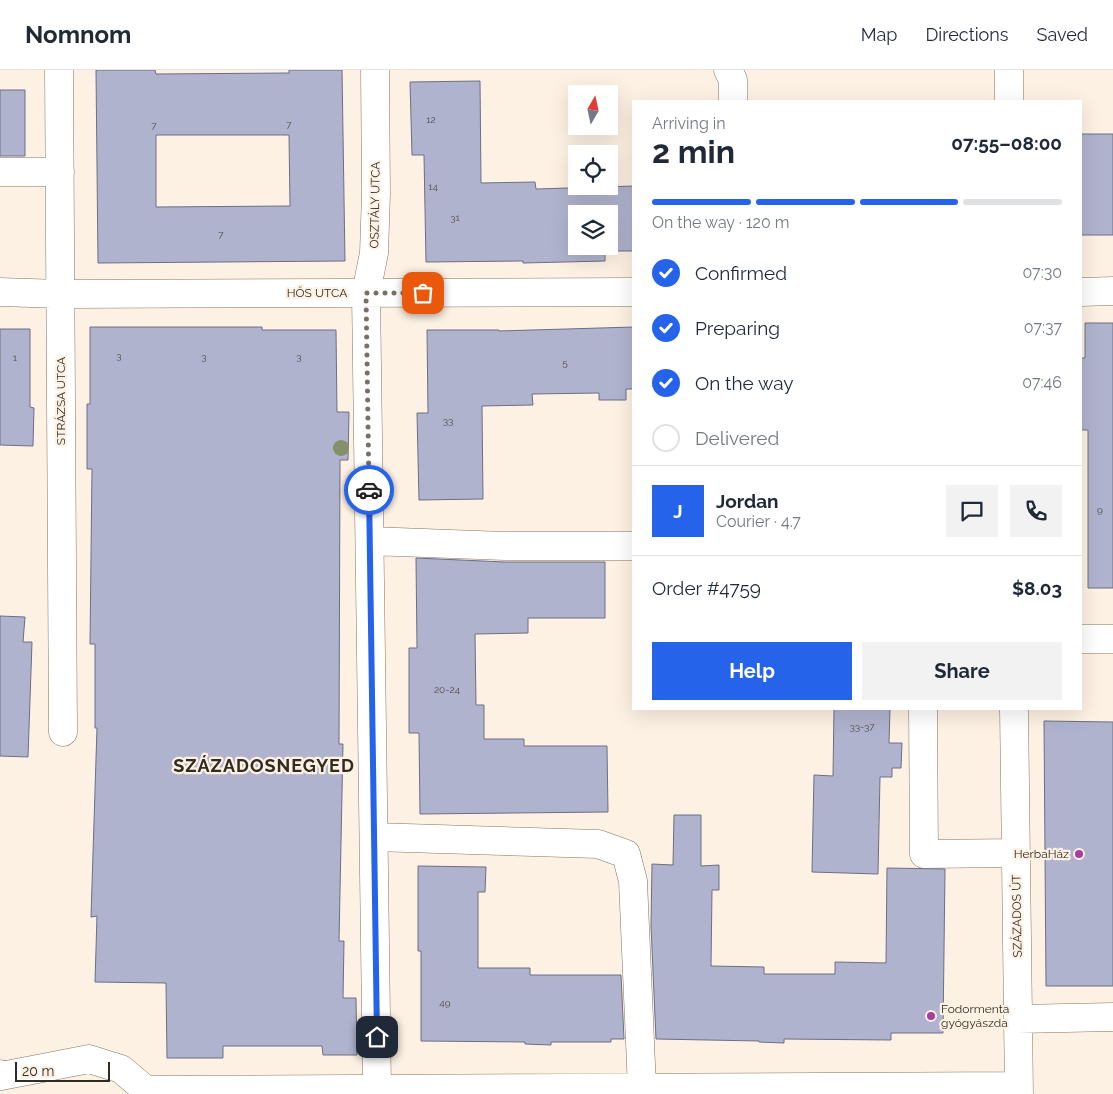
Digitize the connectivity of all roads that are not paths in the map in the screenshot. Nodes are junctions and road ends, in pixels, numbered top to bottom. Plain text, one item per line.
1 (60, 70) edge
2 (375, 70) edge
3 (728, 70) edge
4 (1009, 70) edge
5 (733, 100) edge
6 (1009, 100) edge
7 (0, 172) edge
8 (60, 172) junction
9 (1113, 291) edge
10 (0, 292) edge
11 (632, 292) edge
12 (1082, 292) edge
13 (366, 293) junction
14 (60, 294) junction
15 (370, 540) junction
16 (632, 546) edge
17 (1082, 639) edge
18 (1113, 639) edge
19 (923, 710) edge
20 (1014, 710) edge
21 (63, 732) dead end
22 (374, 837) junction
23 (1016, 853) junction
24 (1113, 1017) edge
25 (1018, 1019) junction
26 (0, 1075) edge
27 (642, 1088) junction
28 (377, 1089) junction
29 (1019, 1090) edge
30 (146, 1092) edge

1 - 8 street, STRÁZSA UTCA
2 - 13 street, OSZTÁLY UTCA
3 - 5 street
4 - 6 street
7 - 8 street
8 - 14 street, STRÁZSA UTCA
9 - 12 street
10 - 14 street, HŐS UTCA
11 - 13 street, HŐS UTCA
13 - 14 street, HŐS UTCA
13 - 15 street, OSZTÁLY UTCA
14 - 21 street, STRÁZSA UTCA
15 - 16 street
15 - 22 street, OSZTÁLY UTCA
17 - 18 street
19 - 23 street
20 - 23 street, SZÁZADOS ÚT
22 - 27 street
22 - 28 street, OSZTÁLY UTCA
23 - 25 street, SZÁZADOS ÚT
24 - 25 street
25 - 29 street, SZÁZADOS ÚT
26 - 30 street
27 - 28 street
27 - 29 street
28 - 30 street

